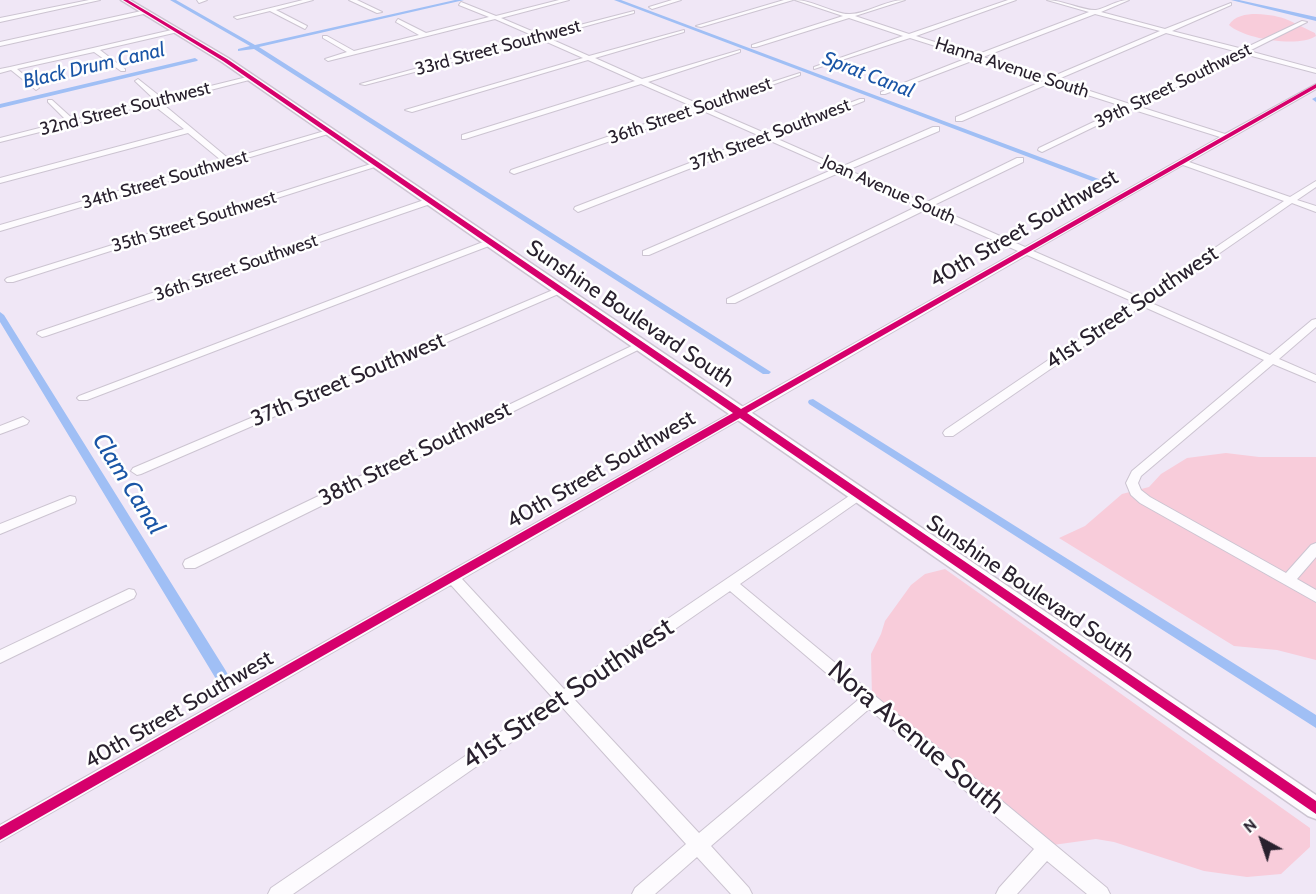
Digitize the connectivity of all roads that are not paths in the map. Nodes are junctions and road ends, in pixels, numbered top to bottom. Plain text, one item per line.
1 (97, 0) edge
2 (126, 0) edge
3 (310, 0) edge
4 (352, 0) edge
5 (566, 0) edge
6 (678, 0) edge
7 (790, 0) edge
8 (798, 0) edge
9 (902, 0) edge
10 (1013, 0) edge
11 (1050, 0) edge
12 (1126, 0) edge
13 (551, 1) edge
14 (461, 4) dead end
15 (1229, 4) dead end
16 (652, 7) dead end
17 (270, 9) junction
18 (146, 12) junction
19 (379, 12) dead end
20 (632, 12) dead end
21 (1094, 12) junction
22 (849, 16) junction
23 (237, 17) dead end
24 (492, 18) junction
25 (0, 20) edge
26 (398, 21) dead end
27 (1304, 22) dead end
28 (699, 26) dead end
29 (305, 27) dead end
30 (176, 31) junction
31 (682, 31) dead end
32 (1165, 31) junction
33 (425, 35) junction
34 (910, 36) junction
35 (324, 37) dead end
36 (540, 37) junction
37 (0, 44) edge
38 (754, 46) dead end
39 (94, 49) junction
40 (738, 51) dead end
41 (1244, 51) junction
42 (353, 53) junction
43 (976, 57) junction
44 (588, 58) junction
45 (328, 59) dead end
46 (12, 68) junction
47 (816, 68) dead end
48 (123, 70) dead end
49 (0, 71) edge
50 (1316, 71) edge
51 (798, 74) dead end
52 (251, 78) junction
53 (1050, 80) junction
54 (138, 81) dead end
55 (642, 82) junction
56 (363, 84) dead end
57 (1316, 86) edge
58 (36, 88) dead end
59 (883, 93) dead end
60 (160, 100) junction
61 (862, 100) dead end
62 (50, 101) dead end
63 (1131, 106) junction
64 (701, 108) junction
65 (409, 110) dead end
66 (958, 119) dead end
67 (72, 122) junction
68 (936, 129) dead end
69 (189, 130) junction
70 (331, 132) junction
71 (465, 137) dead end
72 (767, 137) junction
73 (1226, 137) junction
74 (0, 140) edge
75 (1042, 150) dead end
76 (1020, 160) dead end
77 (228, 162) junction
78 (1181, 162) junction
79 (377, 165) junction
80 (841, 169) junction
81 (514, 172) dead end
82 (0, 181) edge
83 (1316, 183) edge
84 (1291, 200) junction
85 (430, 201) junction
86 (925, 206) junction
87 (578, 209) dead end
88 (1316, 209) edge
89 (0, 228) edge
90 (491, 242) junction
91 (1025, 251) junction
92 (646, 253) dead end
93 (10, 280) dead end
94 (560, 290) junction
95 (731, 301) dead end
96 (1142, 302) junction
97 (1316, 322) edge
98 (42, 334) dead end
99 (640, 345) junction
100 (1271, 359) junction
101 (1316, 379) edge
102 (83, 398) dead end
103 (740, 413) junction
104 (23, 421) dead end
105 (0, 430) edge
106 (949, 433) dead end
107 (137, 471) dead end
108 (859, 495) junction
109 (70, 500) dead end
110 (0, 530) edge
111 (1316, 548) edge
112 (190, 564) dead end
113 (452, 577) junction
114 (1287, 581) junction
115 (730, 583) junction
116 (129, 594) dead end
117 (1316, 597) edge
118 (0, 657) edge
119 (563, 698) junction
120 (870, 699) junction
121 (1316, 808) edge
122 (0, 834) edge
123 (698, 845) junction
124 (1047, 848) junction
125 (277, 894) edge
126 (641, 894) edge
127 (743, 894) edge
128 (1005, 894) edge
129 (1101, 894) edge

1 - 25 street
2 - 18 street, Sunshine Boulevard South
3 - 17 street
4 - 19 street
5 - 13 street
6 - 16 street
7 - 28 street
8 - 22 street, Hanna Avenue South
9 - 22 street
10 - 34 street
11 - 21 street
12 - 21 street
13 - 24 street
14 - 24 street, Joan Avenue South
15 - 32 street
17 - 23 street
17 - 29 street
18 - 30 street, Sunshine Boulevard South
18 - 37 street
20 - 36 street, 33rd Street Southwest
21 - 32 street
21 - 43 street
22 - 34 street, Hanna Avenue South
22 - 38 street
24 - 33 street
24 - 36 street, Joan Avenue South
26 - 33 street
27 - 41 street, 39th Street Southwest
30 - 39 street
30 - 52 street, Sunshine Boulevard South
31 - 44 street
32 - 41 street
32 - 53 street
33 - 42 street
34 - 43 street, Hanna Avenue South
34 - 47 street
35 - 42 street
36 - 44 street, Joan Avenue South
36 - 56 street, 33rd Street Southwest
39 - 46 street
39 - 48 street
40 - 55 street
41 - 50 street
41 - 63 street, 39th Street Southwest
42 - 45 street
43 - 53 street, Hanna Avenue South
43 - 59 street
44 - 55 street, Joan Avenue South
44 - 65 street
46 - 49 street
46 - 58 street
51 - 64 street, 36th Street Southwest
52 - 60 street, 32nd Street Southwest
52 - 70 street, Sunshine Boulevard South
53 - 63 street, Hanna Avenue South
53 - 66 street
54 - 60 street
55 - 64 street, Joan Avenue South
55 - 71 street
57 - 73 street, 40th Street Southwest
60 - 67 street, 32nd Street Southwest
60 - 69 street
61 - 72 street, 37th Street Southwest
62 - 67 street
63 - 73 street, Hanna Avenue South
63 - 75 street, 39th Street Southwest
64 - 72 street, Joan Avenue South
64 - 81 street, 36th Street Southwest
67 - 74 street, 32nd Street Southwest
68 - 80 street
69 - 77 street
69 - 82 street
70 - 77 street, 34th Street Southwest
70 - 79 street, Sunshine Boulevard South
72 - 80 street, Joan Avenue South
72 - 87 street, 37th Street Southwest
73 - 78 street, 40th Street Southwest
76 - 86 street
77 - 89 street, 34th Street Southwest
78 - 84 street
78 - 91 street, 40th Street Southwest
79 - 85 street, Sunshine Boulevard South
79 - 93 street, 35th Street Southwest
80 - 86 street, Joan Avenue South
80 - 92 street
83 - 84 street, 41st Street Southwest
84 - 88 street
84 - 96 street, 41st Street Southwest
85 - 90 street, Sunshine Boulevard South
85 - 98 street, 36th Street Southwest
86 - 91 street, Joan Avenue South
86 - 95 street
90 - 94 street, Sunshine Boulevard South
90 - 102 street
91 - 96 street, Joan Avenue South
91 - 103 street, 40th Street Southwest
94 - 99 street, Sunshine Boulevard South
94 - 107 street, 37th Street Southwest
96 - 100 street, Joan Avenue South
96 - 106 street, 41st Street Southwest
97 - 100 street
99 - 103 street, Sunshine Boulevard South
99 - 112 street, 38th Street Southwest
100 - 101 street, Joan Avenue South
100 - 114 street
103 - 108 street, Sunshine Boulevard South
103 - 113 street, 40th Street Southwest
104 - 105 street
108 - 115 street, 41st Street Southwest
108 - 121 street, Sunshine Boulevard South
109 - 110 street
111 - 114 street
113 - 119 street
113 - 122 street, 40th Street Southwest
114 - 117 street
115 - 119 street, 41st Street Southwest
115 - 120 street, Nora Avenue South
116 - 118 street
119 - 123 street
119 - 125 street, 41st Street Southwest
120 - 123 street
120 - 124 street, Nora Avenue South
123 - 126 street
123 - 127 street
124 - 128 street
124 - 129 street, Nora Avenue South

